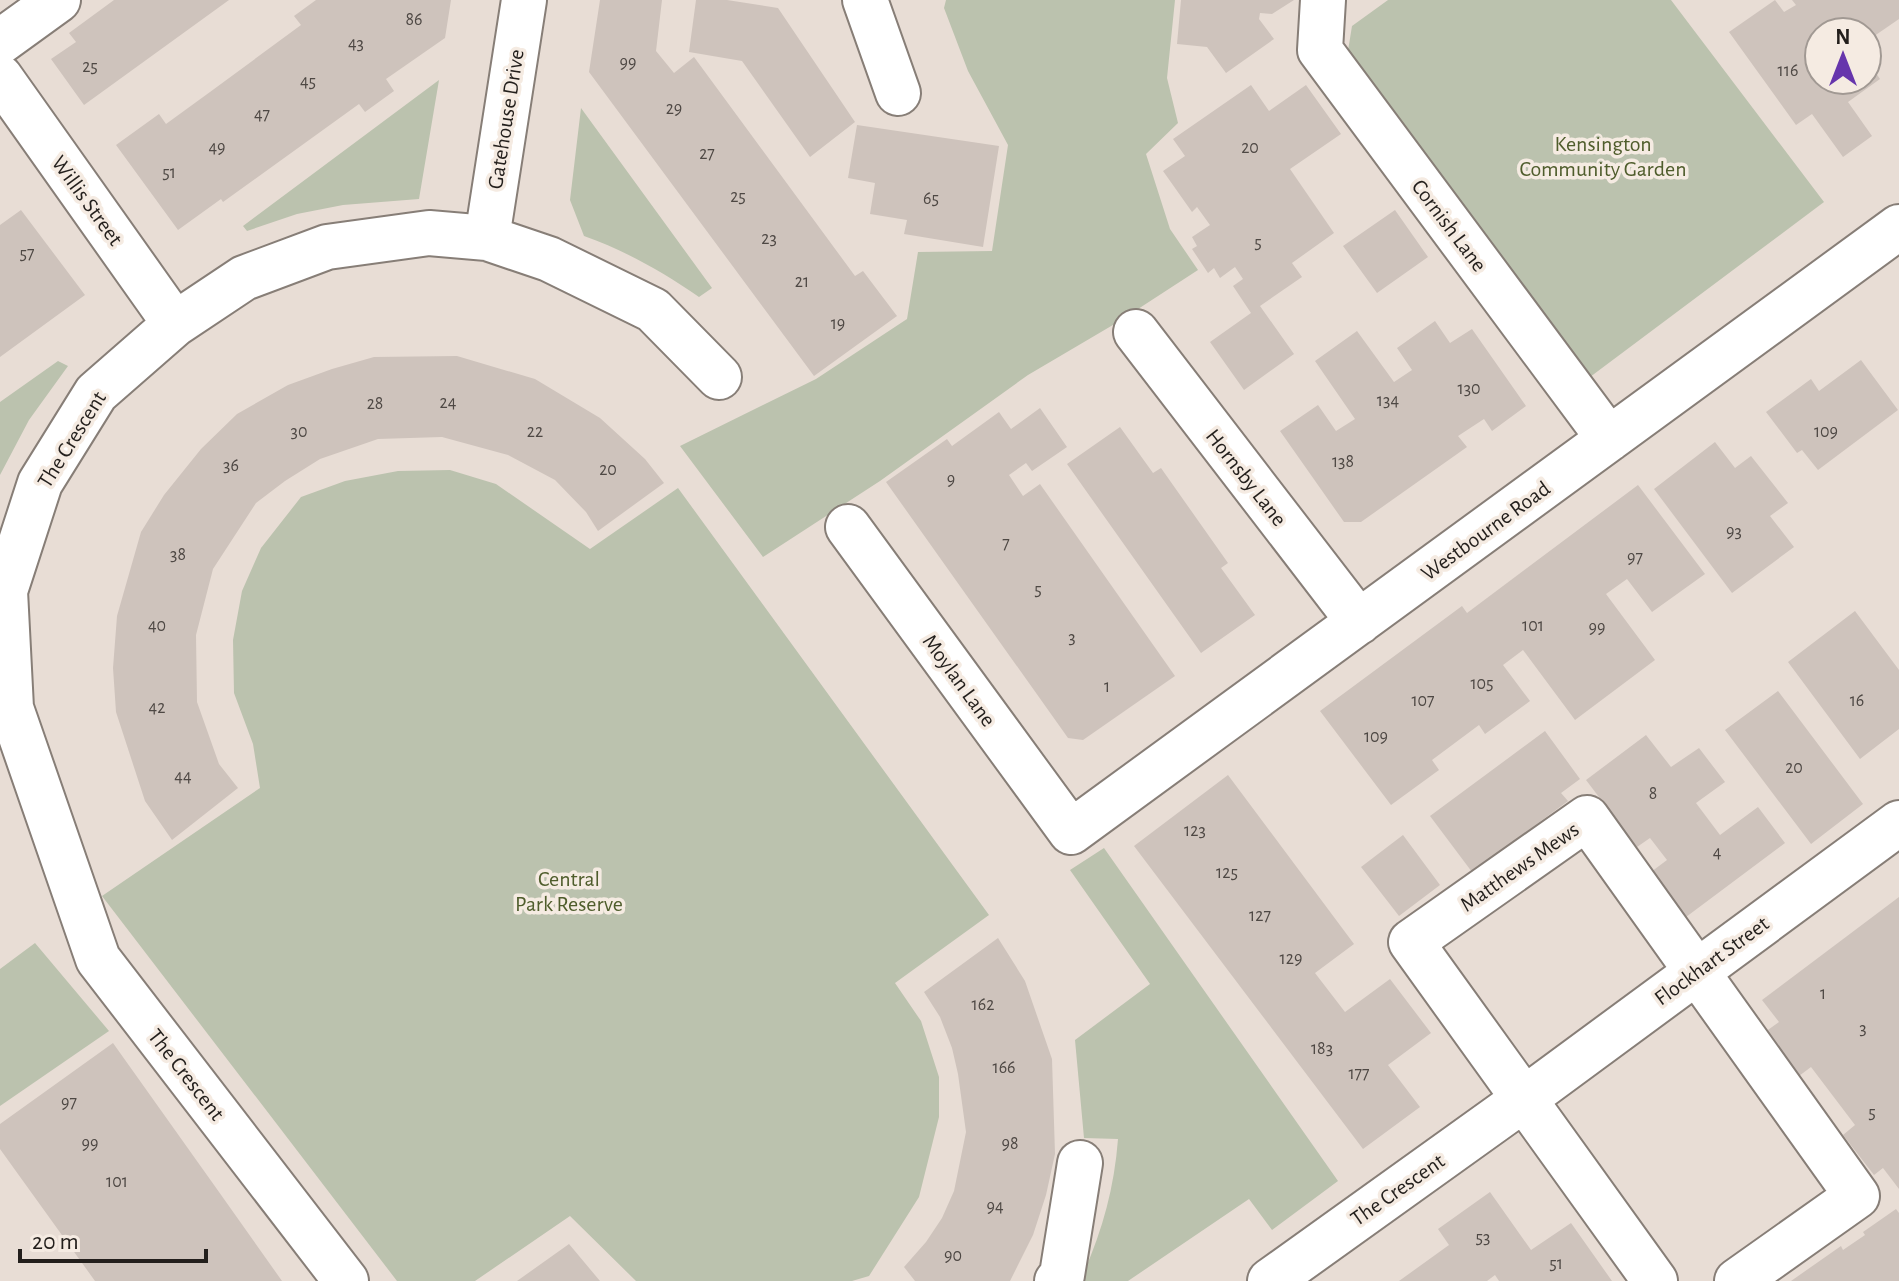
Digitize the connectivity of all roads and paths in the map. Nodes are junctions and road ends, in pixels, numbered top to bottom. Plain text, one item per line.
1 (58, 0) edge
2 (524, 0) edge
3 (865, 0) edge
4 (1323, 0) edge
5 (0, 42) edge
6 (0, 77) edge
7 (898, 93) dead end
8 (487, 238) junction
9 (1891, 244) edge
10 (175, 324) junction
11 (1136, 332) dead end
12 (719, 377) dead end
13 (1609, 439) junction
14 (848, 527) dead end
15 (2, 591) edge
16 (1359, 622) junction
17 (1899, 823) edge
18 (1071, 832) joint
19 (1697, 970) junction
20 (1524, 1099) junction
21 (1080, 1163) dead end
22 (346, 1281) edge
23 (1057, 1281) edge
24 (1270, 1281) edge
25 (1655, 1281) edge
26 (1737, 1281) edge

1 - 5 street
2 - 8 street, Gatehouse Drive
3 - 7 street
4 - 13 street, Cornish Lane
6 - 10 street, Willis Street
8 - 10 street, The Crescent
8 - 12 street, The Crescent
9 - 13 street, Westbourne Road
10 - 15 street, The Crescent
11 - 16 street, Hornsby Lane
13 - 16 street, Westbourne Road
14 - 18 street, Moylan Lane
15 - 22 street, The Crescent
16 - 18 street, Westbourne Road
17 - 19 street, Flockhart Street
19 - 20 street, Flockhart Street
19 - 20 street, Matthews Mews
19 - 26 street, Matthews Mews
20 - 24 street, The Crescent
20 - 25 street, Matthews Mews
21 - 23 street

